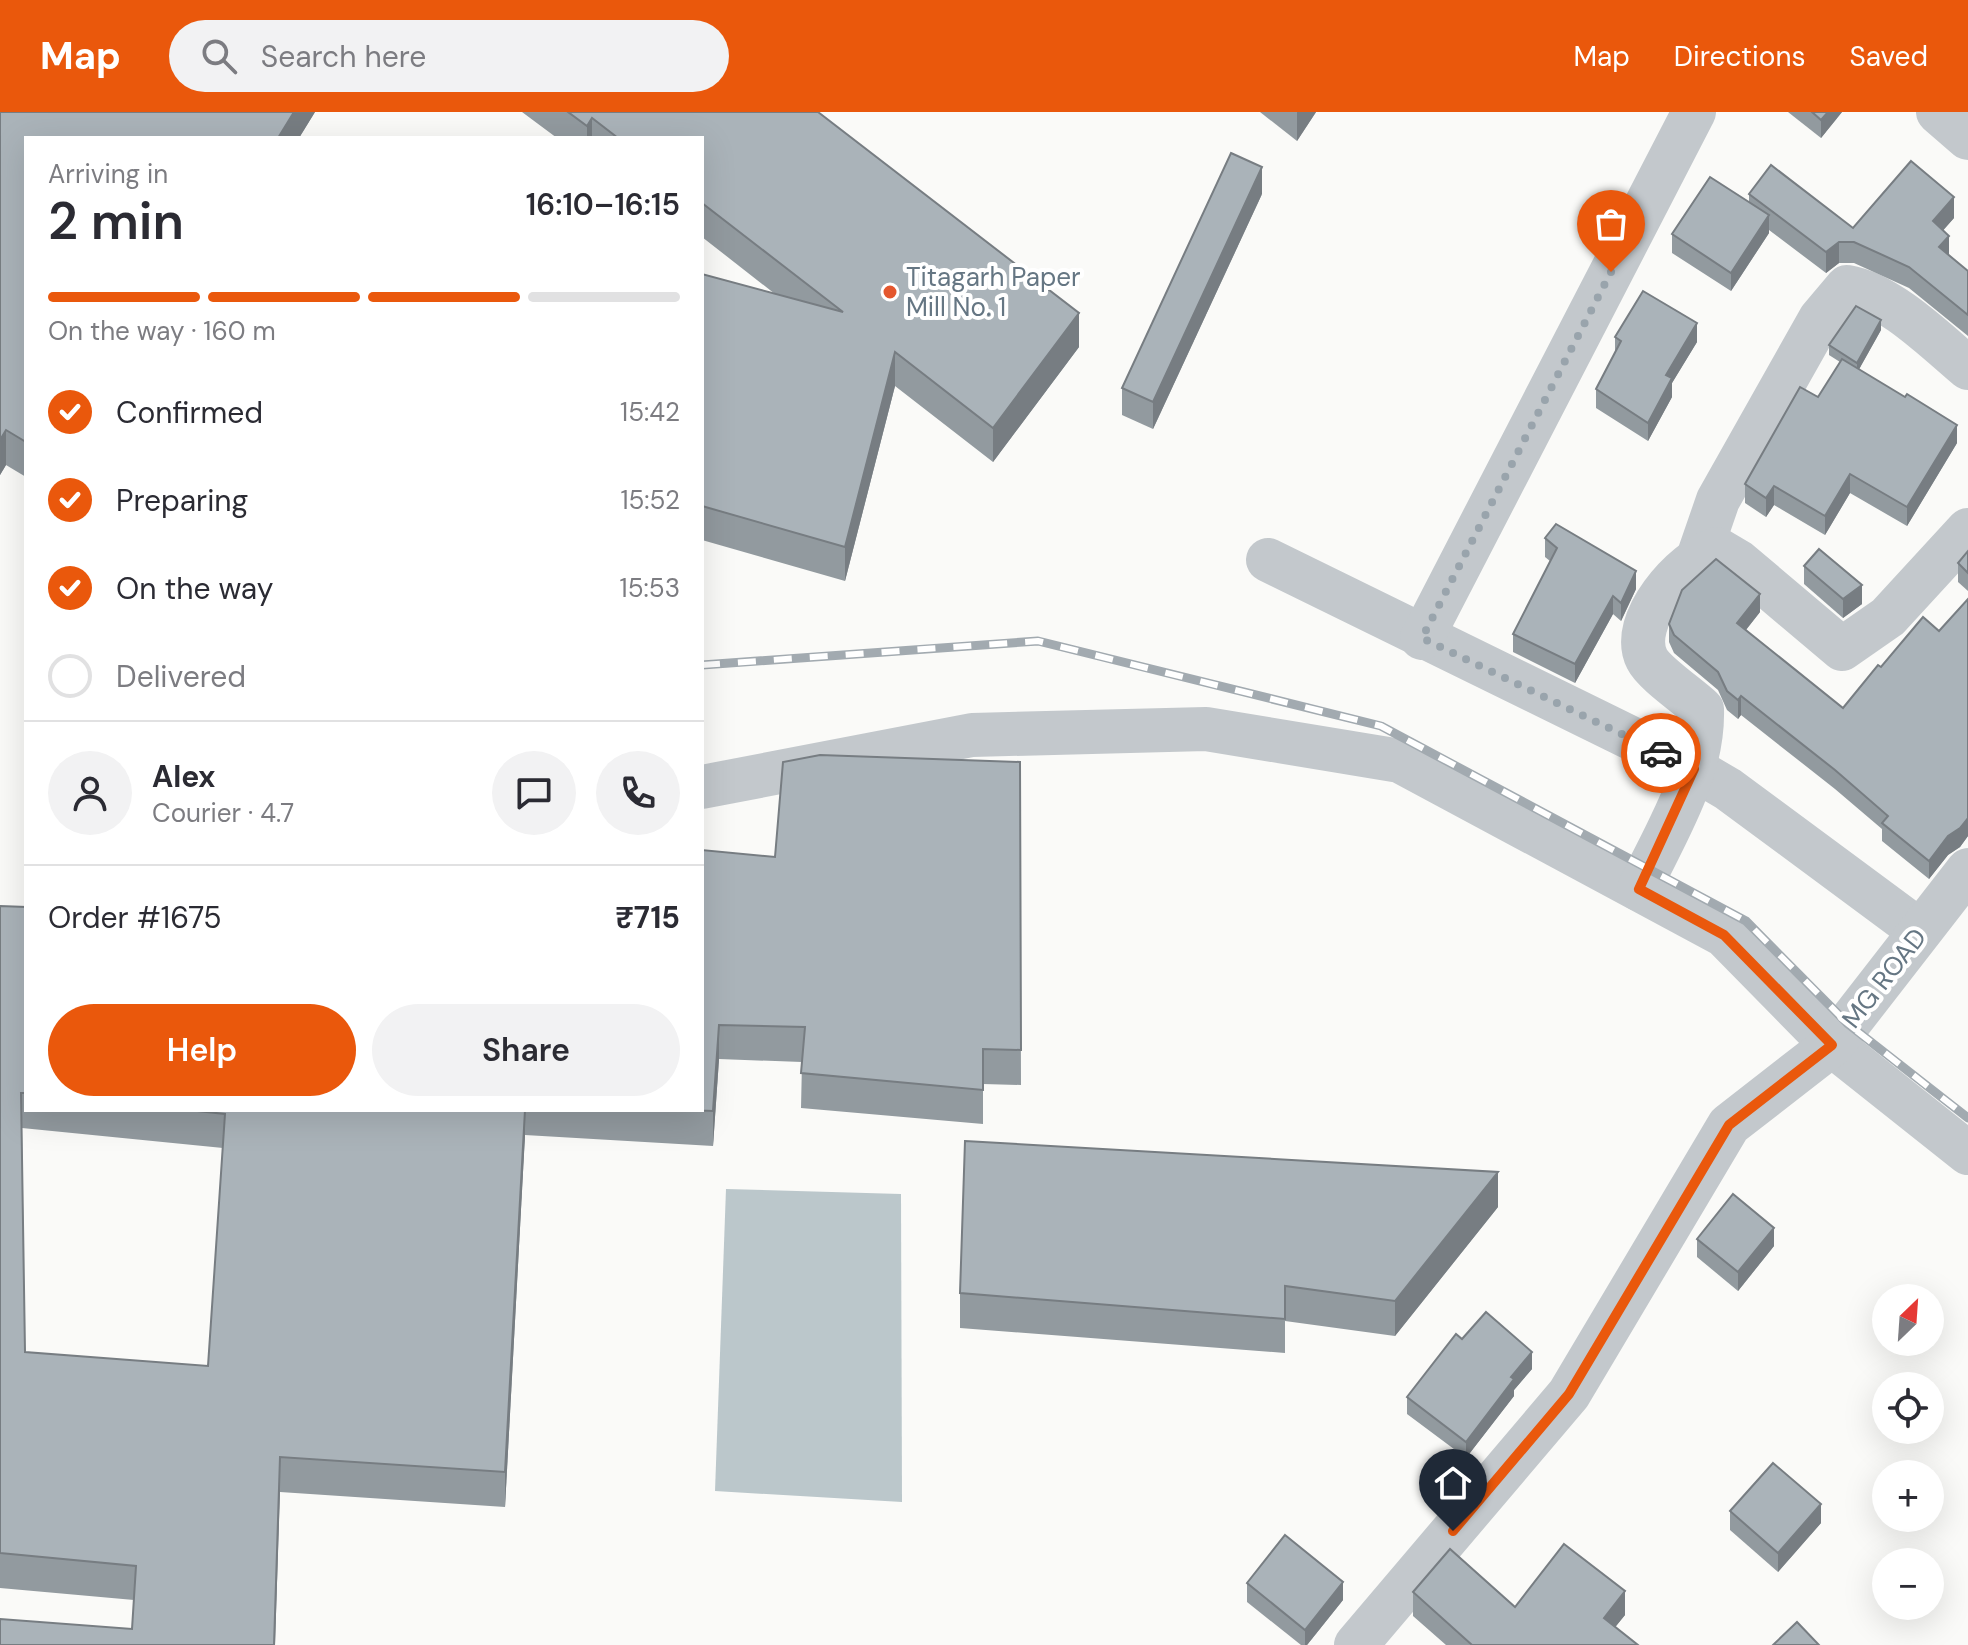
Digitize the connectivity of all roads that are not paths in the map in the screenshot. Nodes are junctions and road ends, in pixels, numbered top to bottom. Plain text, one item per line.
1 (1694, 112) edge
2 (1938, 112) edge
3 (1968, 138) edge
4 (1968, 368) edge
5 (1968, 530) edge
6 (1699, 555) junction
7 (1268, 560) dead end
8 (1422, 638) junction
9 (1694, 769) junction
10 (704, 787) edge
11 (1968, 870) edge
12 (1639, 889) junction
13 (1920, 931) junction
14 (1832, 1045) junction
15 (1968, 1153) edge
16 (1356, 1645) edge

1 - 8 street
2 - 3 street
4 - 6 street
5 - 6 street
6 - 9 street
7 - 8 street
8 - 9 street
9 - 12 street
9 - 13 street
10 - 12 street
11 - 13 street, MG ROAD
12 - 14 street
13 - 14 street, MG ROAD
14 - 15 street
14 - 16 street, MG ROAD

